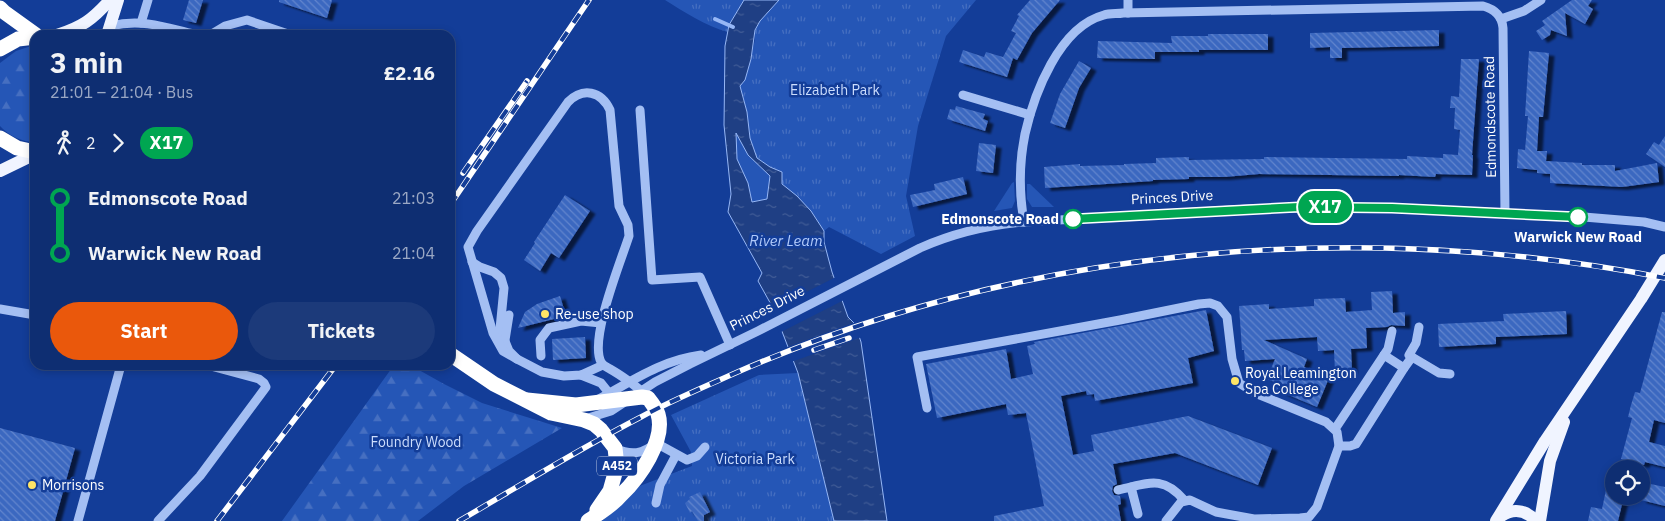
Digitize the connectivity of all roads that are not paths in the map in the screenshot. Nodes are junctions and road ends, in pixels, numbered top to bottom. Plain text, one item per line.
1 (110, 0) edge
2 (118, 0) edge
3 (148, 0) edge
4 (1128, 0) edge
5 (1542, 0) edge
6 (1324, 4) edge
7 (1491, 4) edge
8 (0, 8) edge
9 (1128, 13) junction
10 (1502, 19) junction
11 (141, 22) junction
12 (74, 30) edge
13 (109, 30) edge
14 (113, 30) edge
15 (175, 30) edge
16 (218, 30) edge
17 (276, 30) edge
18 (30, 32) edge
19 (30, 37) edge
20 (0, 49) edge
21 (963, 95) dead end
22 (640, 110) dead end
23 (1030, 115) junction
24 (0, 138) edge
25 (30, 152) edge
26 (30, 156) edge
27 (0, 171) edge
28 (1505, 214) junction
29 (1024, 222) junction
30 (1665, 226) edge
31 (1665, 260) edge
32 (472, 262) junction
33 (0, 309) edge
34 (30, 314) edge
35 (509, 315) dead end
36 (601, 322) junction
37 (1419, 327) dead end
38 (1392, 331) dead end
39 (505, 340) junction
40 (730, 345) junction
41 (708, 354) junction
42 (1384, 355) junction
43 (541, 356) dead end
44 (455, 357) edge
45 (1412, 357) junction
46 (517, 359) junction
47 (603, 364) junction
48 (1404, 368) junction
49 (119, 370) edge
50 (226, 370) edge
51 (1450, 374) dead end
52 (581, 375) junction
53 (628, 382) junction
54 (609, 394) junction
55 (641, 395) junction
56 (527, 400) junction
57 (590, 404) junction
58 (1572, 404) junction
59 (927, 408) dead end
60 (584, 420) junction
61 (1335, 429) junction
62 (656, 443) junction
63 (1339, 446) junction
64 (704, 447) dead end
65 (615, 448) junction
66 (676, 455) junction
67 (1131, 487) junction
68 (1118, 490) dead end
69 (1184, 500) junction
70 (656, 503) dead end
71 (1138, 514) dead end
72 (1498, 519) edge
73 (589, 520) edge
74 (1254, 520) edge
75 (78, 521) edge
76 (158, 521) edge
77 (1166, 521) edge
78 (1538, 521) edge

1 - 12 main road
2 - 13 main road
3 - 11 street
4 - 9 street
5 - 10 street
6 - 7 street
6 - 9 street
7 - 10 street
8 - 18 highway
9 - 23 street
10 - 28 street, Edmondscote Road
11 - 14 street
11 - 15 street
16 - 17 street
19 - 20 highway
21 - 23 street
22 - 40 street
23 - 29 street
24 - 25 highway
26 - 27 main road
28 - 29 street, Princes Drive
28 - 30 street, Princes Drive
29 - 40 street, Princes Drive
31 - 58 main road
32 - 36 street
32 - 39 street
32 - 46 street
33 - 34 street
35 - 39 street
36 - 43 street
36 - 47 street
37 - 45 street
38 - 42 street
39 - 46 street
40 - 41 street, Princes Drive
41 - 53 street, Princes Drive
41 - 55 street, Princes Drive
42 - 48 street
42 - 61 street
44 - 56 highway, Princes Drive / A452
45 - 48 street
45 - 51 street
46 - 52 street
47 - 52 street
47 - 53 street
48 - 63 street
49 - 75 street
50 - 76 street
52 - 54 street
53 - 54 street, Princes Drive
53 - 55 street
54 - 55 street
54 - 57 street, Princes Drive
55 - 57 highway, Princes Drive / A452
55 - 60 street, Princes Drive
55 - 62 highway, A452
56 - 57 highway, Princes Drive / A452
56 - 60 highway, Princes Drive / A452
58 - 72 main road
58 - 78 main road
59 - 61 street
60 - 65 highway, A452
61 - 63 street
62 - 65 street
62 - 66 street
62 - 73 highway, A452
63 - 74 street
64 - 66 street
65 - 73 highway, A452
66 - 70 street
67 - 68 street
67 - 69 street
67 - 71 street
69 - 74 street
69 - 77 street
72 - 78 main road

